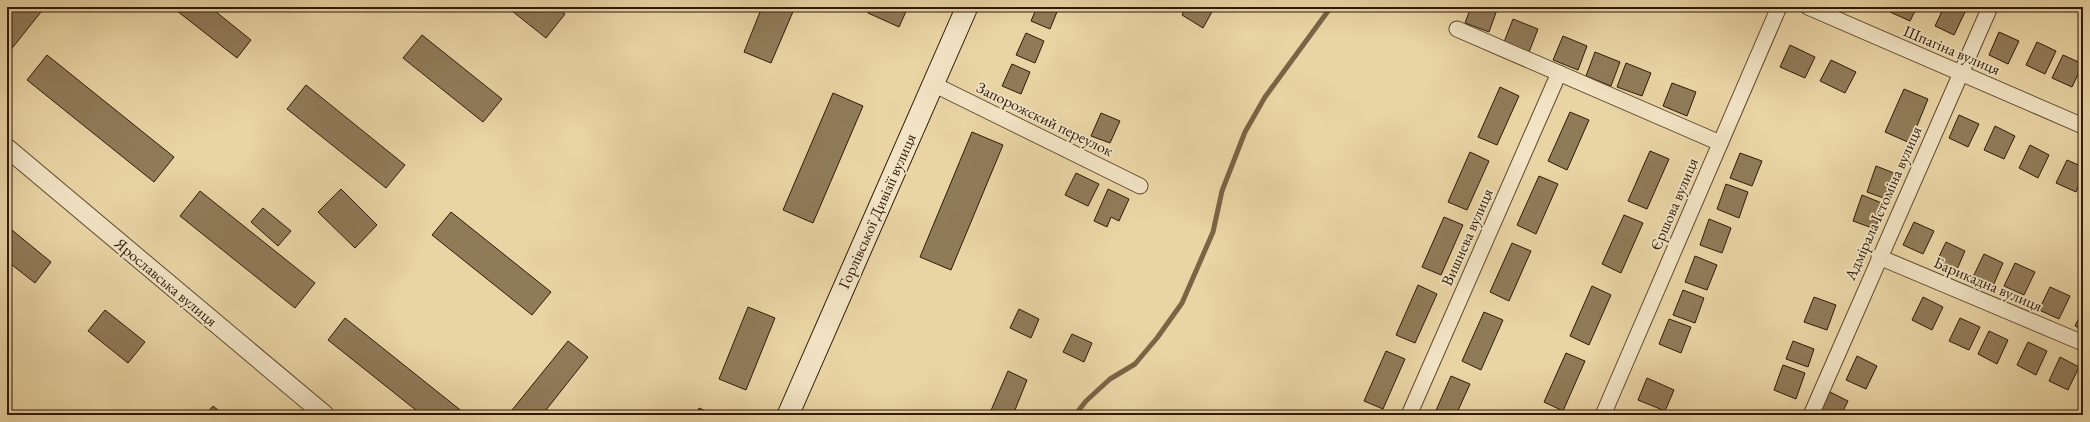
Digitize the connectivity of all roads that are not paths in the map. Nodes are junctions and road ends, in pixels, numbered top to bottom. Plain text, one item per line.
1 (967, 7) edge
2 (1779, 7) edge
3 (1808, 7) edge
4 (1990, 7) edge
5 (1457, 29) dead end
6 (1559, 73) junction
7 (1960, 73) junction
8 (933, 84) junction
9 (2083, 126) edge
10 (1720, 143) junction
11 (7, 148) edge
12 (1140, 186) dead end
13 (1879, 257) junction
14 (2083, 343) edge
15 (325, 415) edge
16 (788, 415) edge
17 (1409, 415) edge
18 (1603, 415) edge
19 (1811, 415) edge

1 - 8 main road, Горлівської Дивізії вулиця
2 - 10 street, Єршова вулиця
3 - 7 street, Шпагіна вулиця
4 - 7 street, Адмірала Істоміна вулиця
5 - 6 street
6 - 10 street
6 - 17 street, Вишнева вулиця
7 - 9 street, Шпагіна вулиця
7 - 13 street, Адмірала Істоміна вулиця
8 - 12 street, Запорожский переулок
8 - 16 main road, Горлівської Дивізії вулиця
10 - 18 street, Єршова вулиця
11 - 15 street, Ярославська вулиця
13 - 14 street, Барикадна вулиця
13 - 19 street, Адмірала Істоміна вулиця

